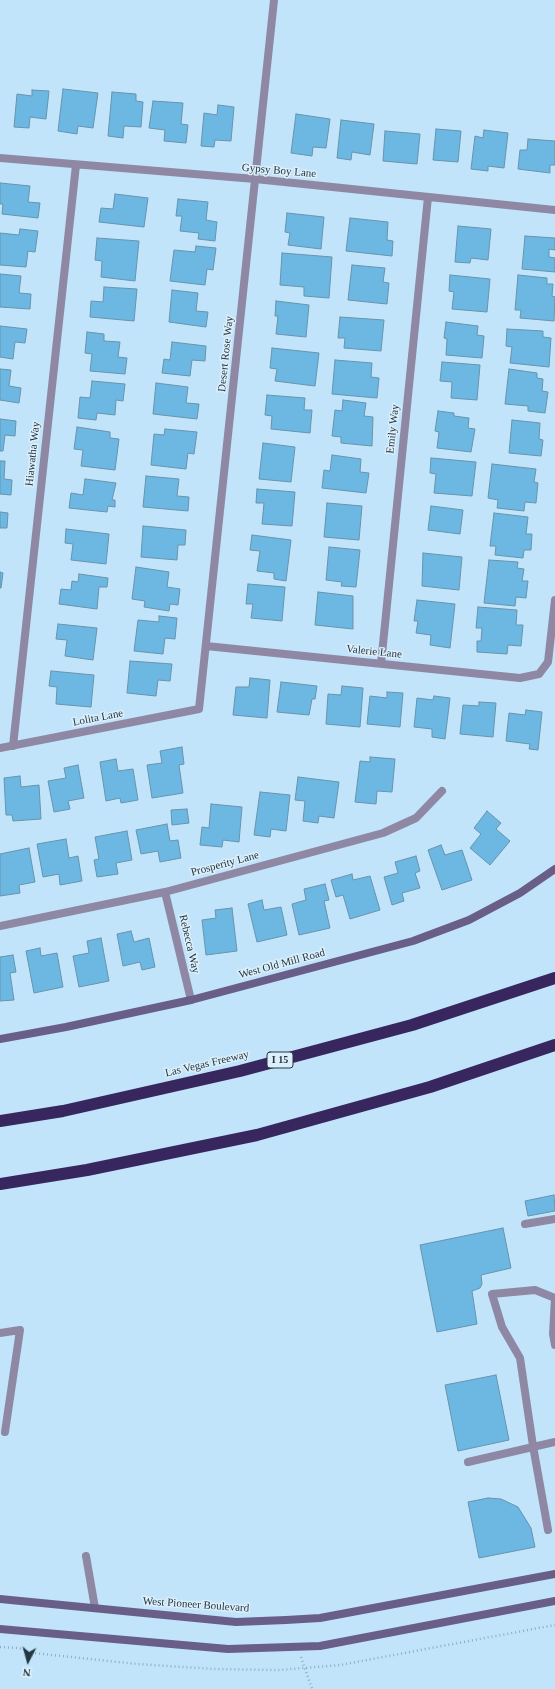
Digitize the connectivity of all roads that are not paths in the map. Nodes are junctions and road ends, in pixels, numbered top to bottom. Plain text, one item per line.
1 (274, 0) edge
2 (0, 158) edge
3 (76, 165) junction
4 (255, 179) junction
5 (428, 197) junction
6 (555, 210) edge
7 (555, 600) edge
8 (206, 646) junction
9 (381, 664) junction
10 (199, 709) joint
11 (12, 746) junction
12 (0, 748) edge
13 (442, 791) dead end
14 (555, 869) edge
15 (165, 892) junction
16 (0, 926) edge
17 (555, 978) edge
18 (191, 1000) junction
19 (0, 1039) edge
20 (555, 1045) edge
21 (0, 1121) edge
22 (0, 1184) edge
23 (555, 1219) edge
24 (525, 1224) dead end
25 (0, 1333) edge
26 (555, 1345) edge
27 (5, 1432) dead end
28 (555, 1442) edge
29 (533, 1446) junction
30 (468, 1462) dead end
31 (548, 1530) dead end
32 (86, 1556) dead end
33 (555, 1574) edge
34 (0, 1599) edge
35 (555, 1601) edge
36 (95, 1608) junction
37 (0, 1629) edge

1 - 4 street, Desert Rose Way
2 - 3 street, Gypsy Boy Lane
3 - 4 street, Gypsy Boy Lane
3 - 11 street, Hiawatha Way
4 - 5 street, Gypsy Boy Lane
4 - 8 street, Desert Rose Way
5 - 6 street, Gypsy Boy Lane
5 - 9 street, Emily Way
7 - 9 street, Valerie Lane
8 - 9 street, Valerie Lane
8 - 10 street, Desert Rose Way
10 - 11 street, Lolita Lane
11 - 12 street, Lolita Lane
13 - 15 street, Prosperity Lane
14 - 18 main road, West Old Mill Road
15 - 16 street, Prosperity Lane
15 - 18 street, Rebecca Way
17 - 21 highway, Las Vegas Freeway / I 15
18 - 19 main road, West Old Mill Road
20 - 22 highway
23 - 24 street
25 - 27 street
26 - 29 street
28 - 29 street
29 - 30 street
29 - 31 street
32 - 36 street
33 - 36 main road, West Pioneer Boulevard
34 - 36 main road, West Pioneer Boulevard
35 - 37 main road

